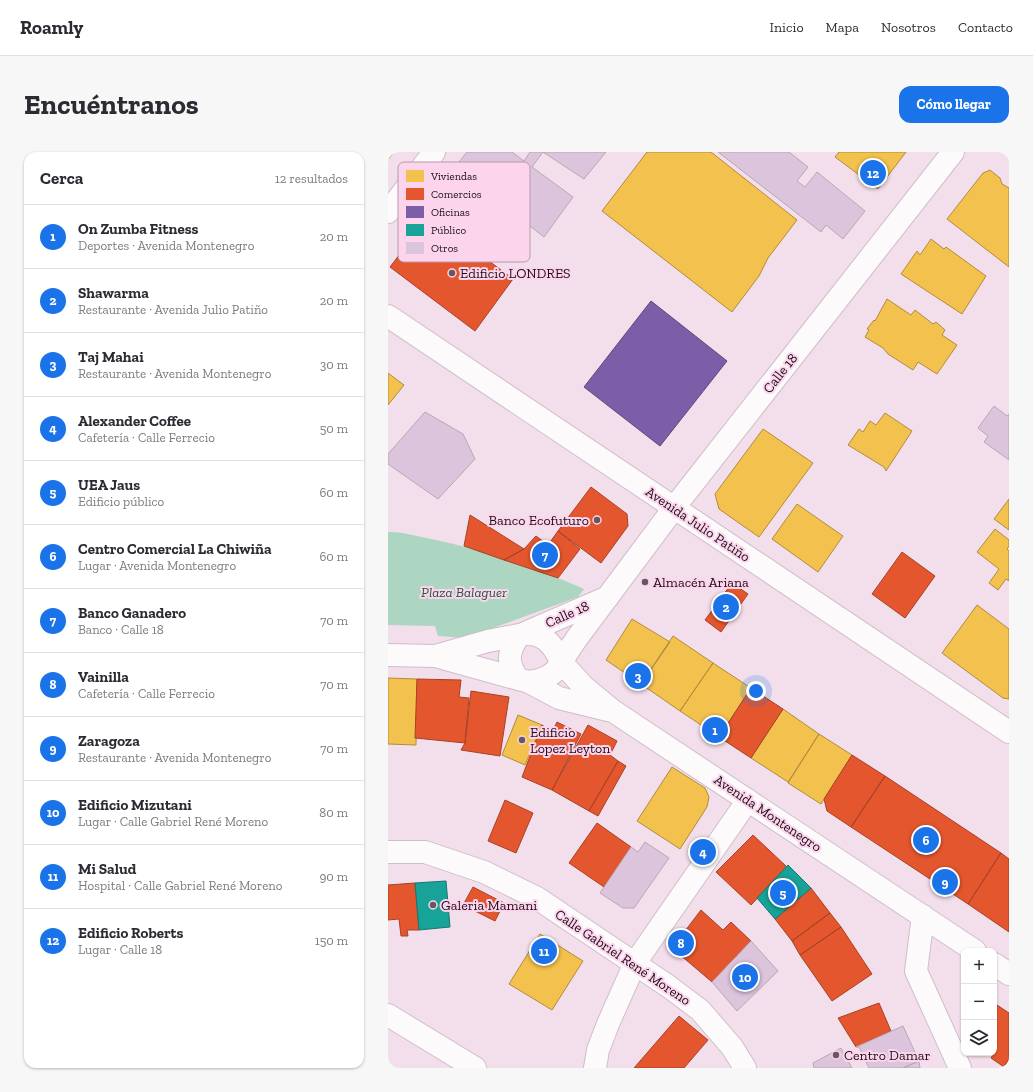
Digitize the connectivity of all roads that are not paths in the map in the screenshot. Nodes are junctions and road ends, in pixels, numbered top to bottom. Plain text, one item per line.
1 (434, 152) edge
2 (953, 152) edge
3 (426, 162) edge
4 (398, 199) edge
5 (388, 212) edge
6 (388, 316) edge
7 (674, 508) junction
8 (609, 596) junction
9 (522, 634) junction
10 (388, 655) edge
11 (435, 656) junction
12 (561, 662) junction
13 (524, 681) junction
14 (613, 711) junction
15 (1009, 732) edge
16 (748, 800) junction
17 (388, 852) edge
18 (923, 916) junction
19 (971, 948) edge
20 (635, 963) junction
21 (997, 966) edge
22 (1009, 974) edge
23 (388, 1015) edge
24 (475, 1068) edge
25 (595, 1068) edge
26 (745, 1068) edge
27 (960, 1068) edge

1 - 3 street
2 - 7 street, Calle 18
4 - 5 street
6 - 7 street, Avenida Julio Patiño
7 - 8 street, Calle 18
7 - 15 street, Avenida Julio Patiño
8 - 9 street, Calle 18
8 - 12 street, Calle 18
9 - 11 street, Avenida Montenegro
9 - 12 street
9 - 13 street
10 - 11 street, Avenida Montenegro
11 - 13 street, Avenida Montenegro
12 - 13 street
12 - 14 street, Avenida Montenegro
13 - 14 street, Avenida Montenegro
14 - 16 street, Avenida Montenegro
16 - 18 street, Avenida Montenegro
16 - 20 street
17 - 20 street, Calle Gabriel René Moreno
18 - 19 street, Avenida Montenegro
18 - 27 street
20 - 25 street
20 - 26 street, Calle Gabriel René Moreno
21 - 22 street
23 - 24 street

